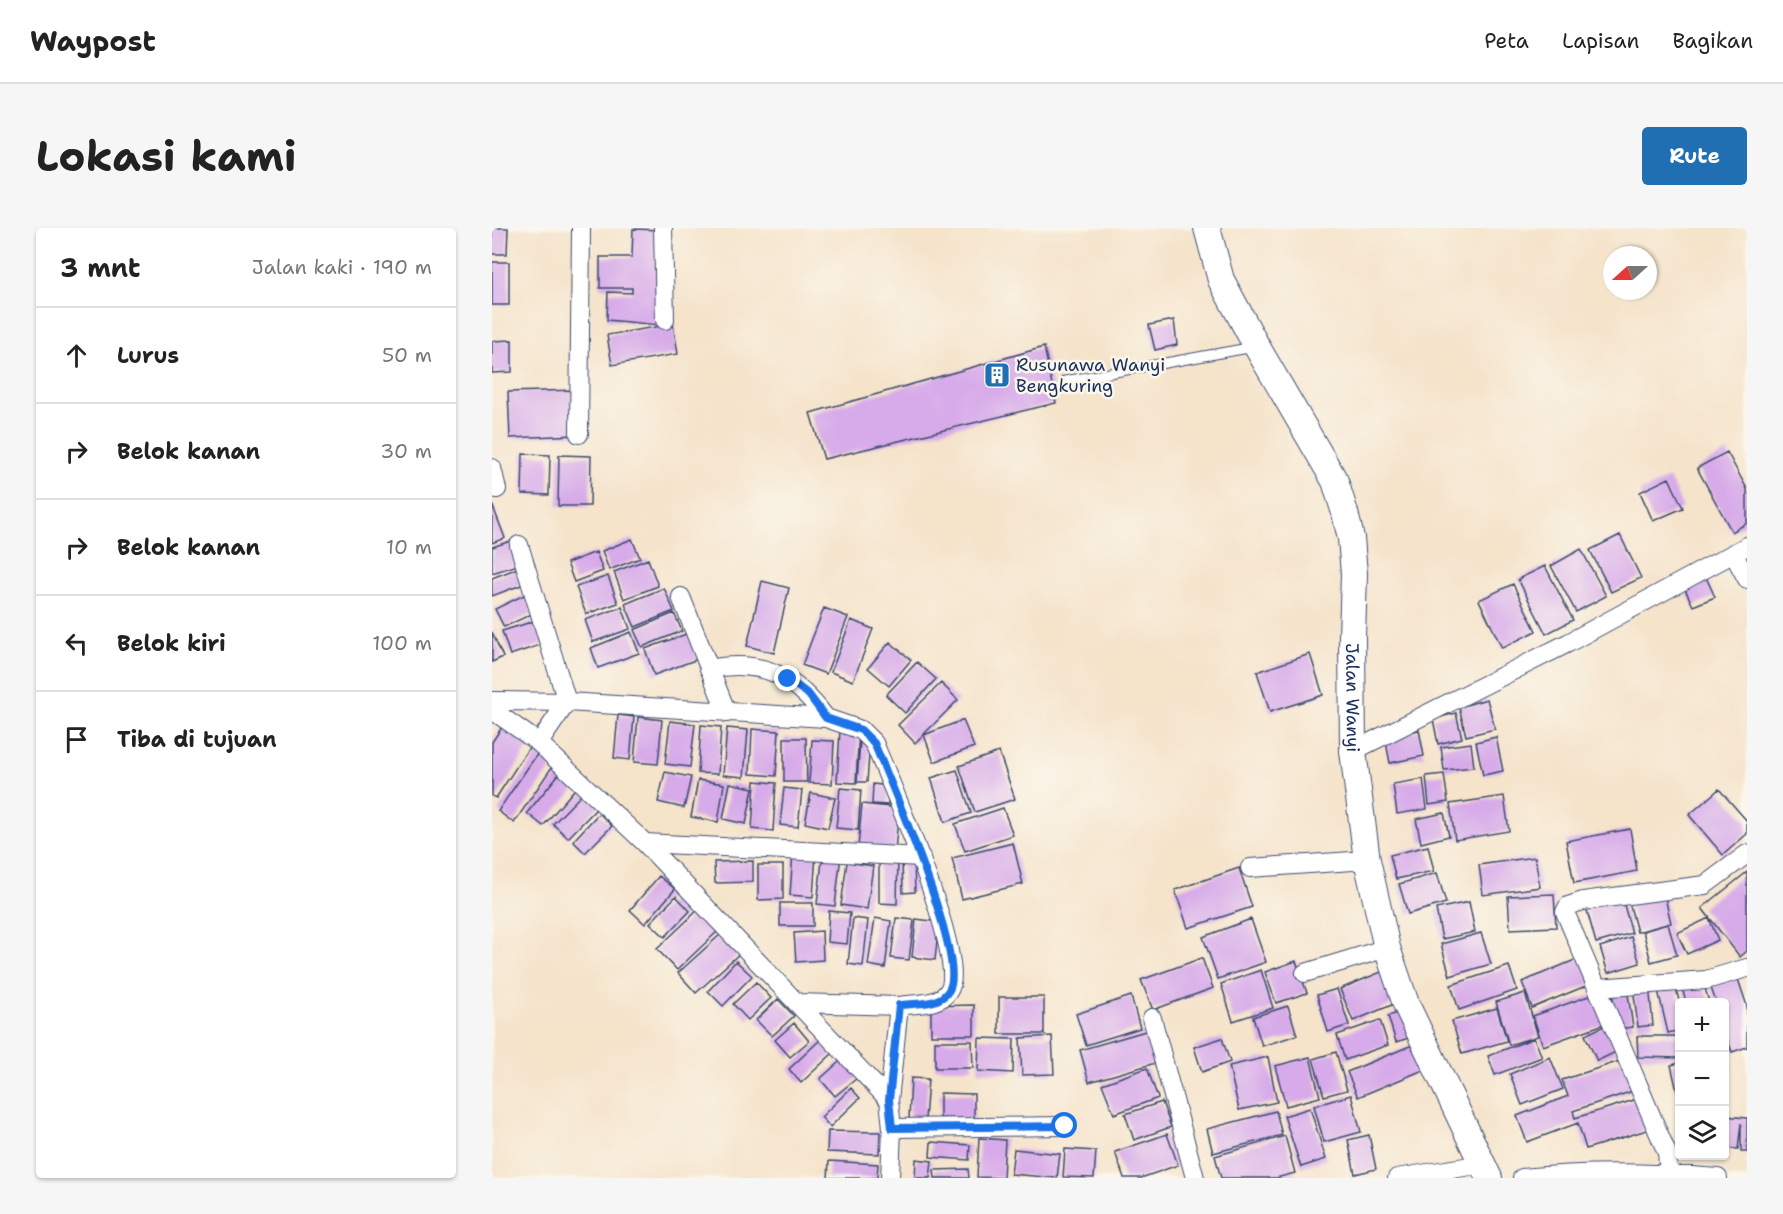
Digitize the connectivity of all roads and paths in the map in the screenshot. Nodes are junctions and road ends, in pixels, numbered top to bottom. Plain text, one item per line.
1 (581, 228) edge
2 (663, 228) edge
3 (1207, 228) edge
4 (665, 320) dead end
5 (1257, 347) junction
6 (1065, 381) dead end
7 (579, 434) dead end
8 (492, 468) edge
9 (497, 489) dead end
10 (519, 545) dead end
11 (1740, 549) edge
12 (1747, 579) edge
13 (681, 597) dead end
14 (710, 669) junction
15 (492, 701) edge
16 (567, 702) junction
17 (492, 710) edge
18 (727, 713) junction
19 (826, 718) junction
20 (539, 743) junction
21 (1353, 751) junction
22 (645, 843) junction
23 (1747, 854) edge
24 (921, 857) junction
25 (1367, 860) junction
26 (1250, 868) dead end
27 (1387, 948) junction
28 (1747, 968) edge
29 (1305, 973) dead end
30 (1597, 988) junction
31 (798, 1004) junction
32 (899, 1005) junction
33 (1152, 1018) dead end
34 (889, 1100) junction
35 (1065, 1126) dead end
36 (892, 1128) junction
37 (1486, 1171) edge
38 (1669, 1173) junction
39 (890, 1178) edge
40 (1195, 1178) edge
41 (1397, 1178) edge
42 (1522, 1178) edge
43 (1718, 1178) edge

1 - 7 street
2 - 4 street
3 - 5 street, Jalan Wanyi
5 - 6 lane
5 - 21 street, Jalan Wanyi
8 - 9 street
10 - 16 street
11 - 12 street
11 - 21 street
13 - 14 street
14 - 18 street
14 - 19 street
15 - 16 street
16 - 18 street
16 - 20 street
17 - 20 street
18 - 19 street
19 - 24 street
20 - 22 street
21 - 25 street, Jalan Wanyi
22 - 24 street
22 - 31 street
23 - 30 street
24 - 32 street
25 - 26 street
25 - 27 street, Jalan Wanyi
27 - 29 street
27 - 37 street, Jalan Wanyi
28 - 30 street
30 - 38 street
31 - 32 street
31 - 34 street
32 - 34 street
33 - 40 street
34 - 36 street
35 - 36 street
36 - 39 street
37 - 41 street
38 - 42 street
38 - 43 street

